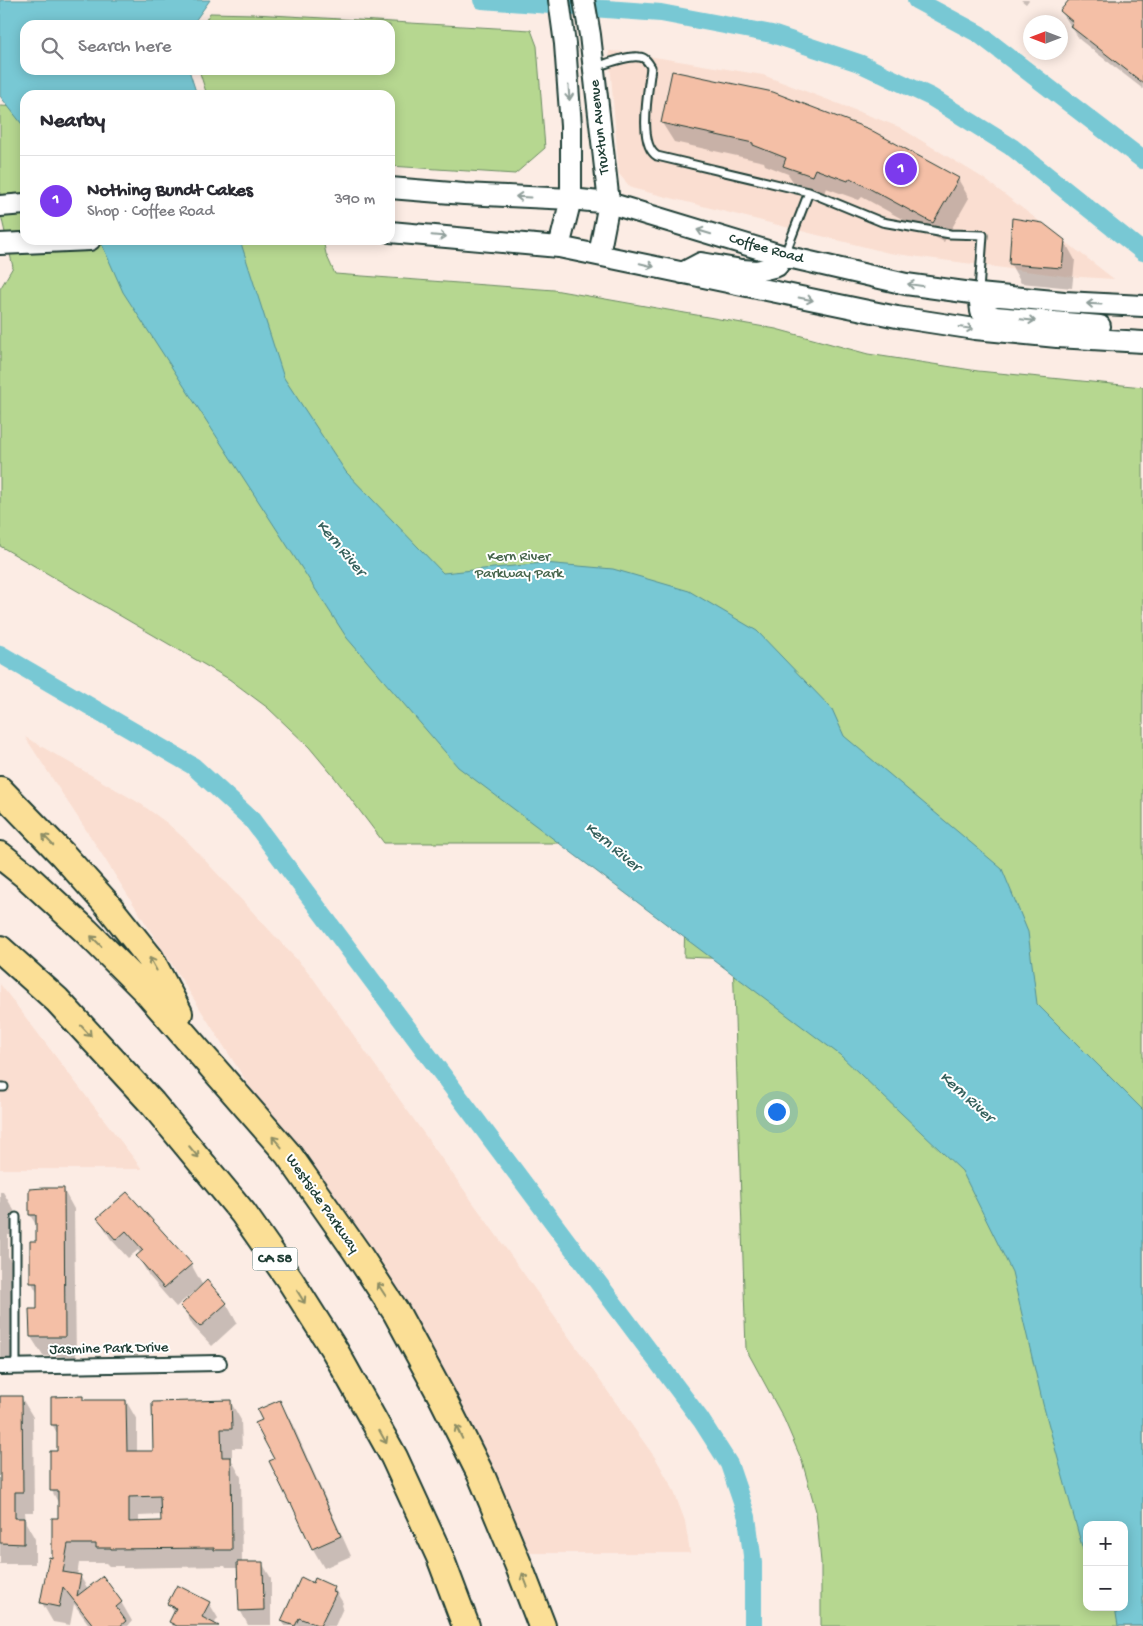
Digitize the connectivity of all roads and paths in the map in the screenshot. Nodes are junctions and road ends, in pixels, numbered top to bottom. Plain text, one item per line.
1 (559, 0) edge
2 (584, 0) edge
3 (594, 67) junction
4 (395, 188) edge
5 (809, 192) junction
6 (572, 199) junction
7 (609, 203) junction
8 (20, 204) edge
9 (0, 206) edge
10 (395, 232) edge
11 (20, 243) edge
12 (6, 244) edge
13 (559, 247) junction
14 (599, 255) junction
15 (784, 256) junction
16 (682, 273) junction
17 (979, 294) junction
18 (1143, 306) edge
19 (1143, 341) edge
20 (0, 790) edge
21 (0, 855) edge
22 (0, 949) edge
23 (0, 960) edge
24 (57, 1000) junction
25 (200, 1054) junction
26 (16, 1217) dead end
27 (219, 1363) dead end
28 (0, 1367) edge
29 (16, 1367) junction
30 (466, 1626) edge
31 (542, 1626) edge

1 -> 6 main road, Truxtun Avenue
2 - 3 main road, Truxtun Avenue
3 - 5 lane
3 - 7 main road, Truxtun Avenue
6 -> 4 main road, Coffee Road
5 - 15 lane
5 - 17 lane
6 - 7 main road, Coffee Road
6 - 13 main road, Truxtun Avenue
7 - 14 main road, Truxtun Avenue
15 -> 7 main road, Coffee Road
8 - 9 main road
10 -> 13 main road
11 - 12 main road
13 - 14 main road
14 -> 16 main road
15 - 16 main road
17 -> 15 main road, Coffee Road
16 -> 19 main road
18 -> 17 main road, Coffee Road
17 -> 19 main road
25 -> 20 highway
25 -> 21 highway, Westside Parkway
22 - 24 highway, CA 58
23 - 24 highway
24 -> 30 highway, CA 58
31 -> 25 highway, Westside Parkway
26 - 29 lane
27 - 29 street, Jasmine Park Drive
28 - 29 street, Jasmine Park Drive

